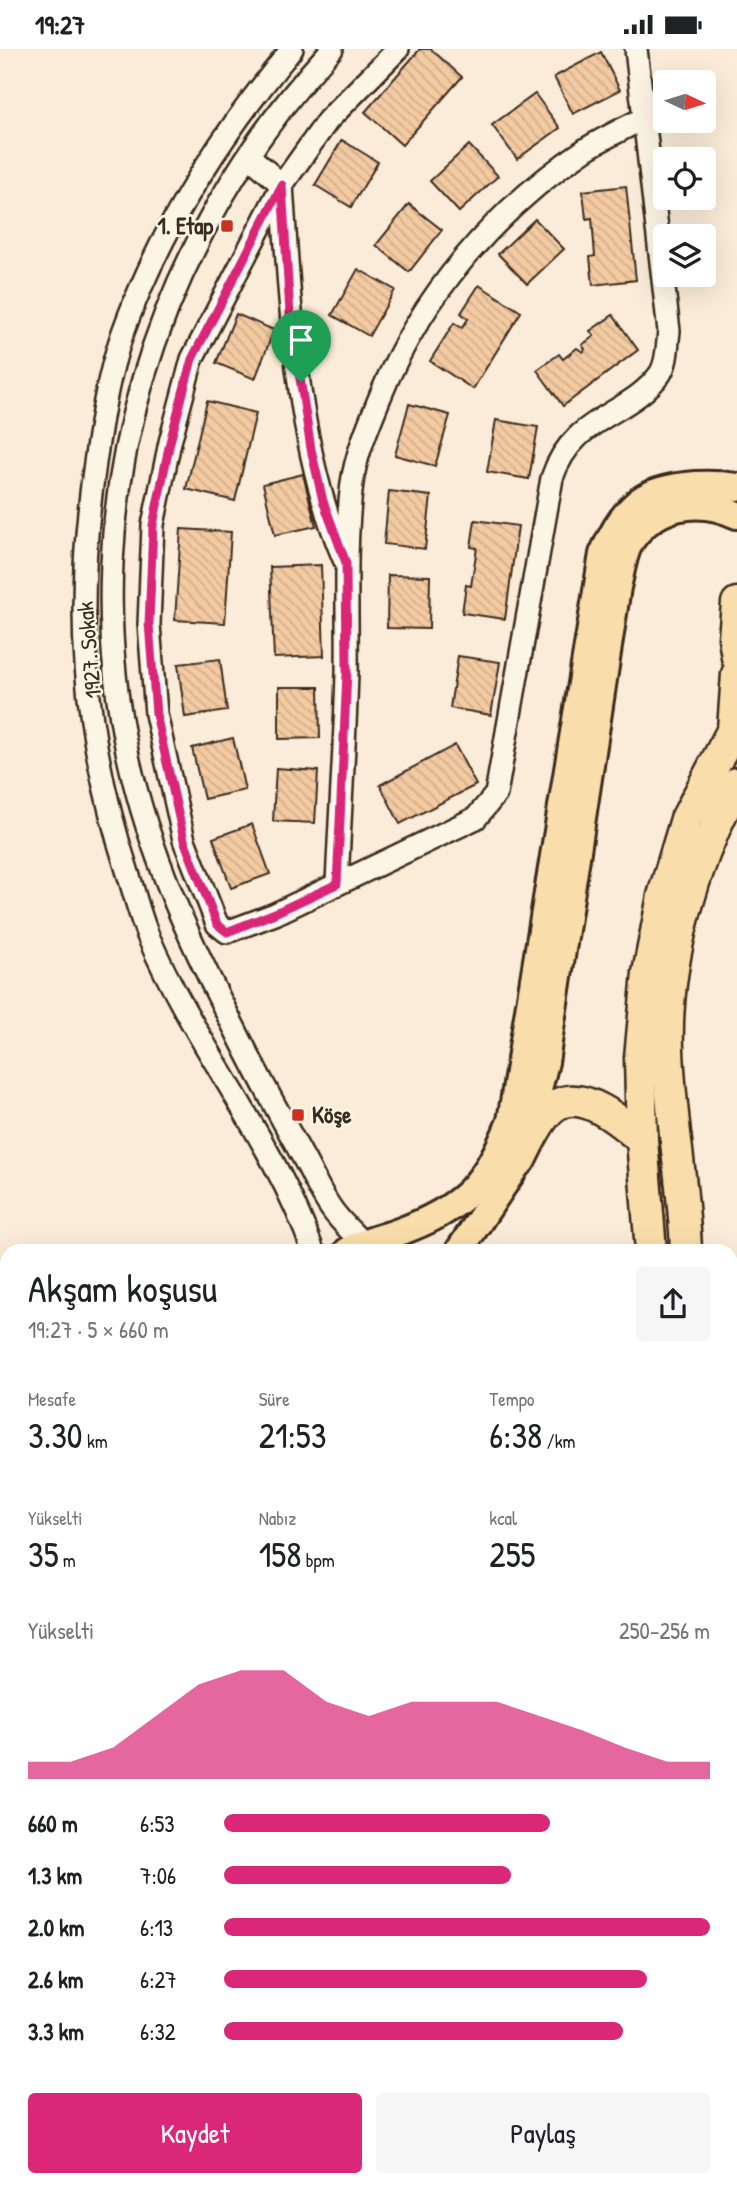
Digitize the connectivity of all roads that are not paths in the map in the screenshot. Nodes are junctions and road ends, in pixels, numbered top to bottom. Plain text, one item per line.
1 (292, 49) edge
2 (331, 49) edge
3 (398, 49) edge
4 (636, 49) edge
5 (642, 119) junction
6 (249, 156) junction
7 (282, 185) junction
8 (737, 487) edge
9 (737, 515) edge
10 (346, 563) junction
11 (737, 603) edge
12 (737, 657) edge
13 (737, 674) edge
14 (737, 783) edge
15 (337, 884) junction
16 (642, 1140) junction
17 (520, 1160) junction
18 (310, 1244) edge
19 (353, 1244) edge
20 (367, 1244) edge
21 (464, 1244) edge
22 (650, 1244) edge
23 (685, 1244) edge

1 - 18 street, 1927. Sokak
2 - 6 street, 1927. Sokak
3 - 7 street
4 - 5 street
5 - 10 street
5 - 15 street
6 - 7 street
6 - 19 street, 1927. Sokak
7 - 10 street
7 - 15 street
8 - 20 main road
9 - 17 main road
10 - 15 street
11 - 12 highway
13 - 16 highway
14 - 23 highway
16 - 17 highway
16 - 22 highway
17 - 21 main road

